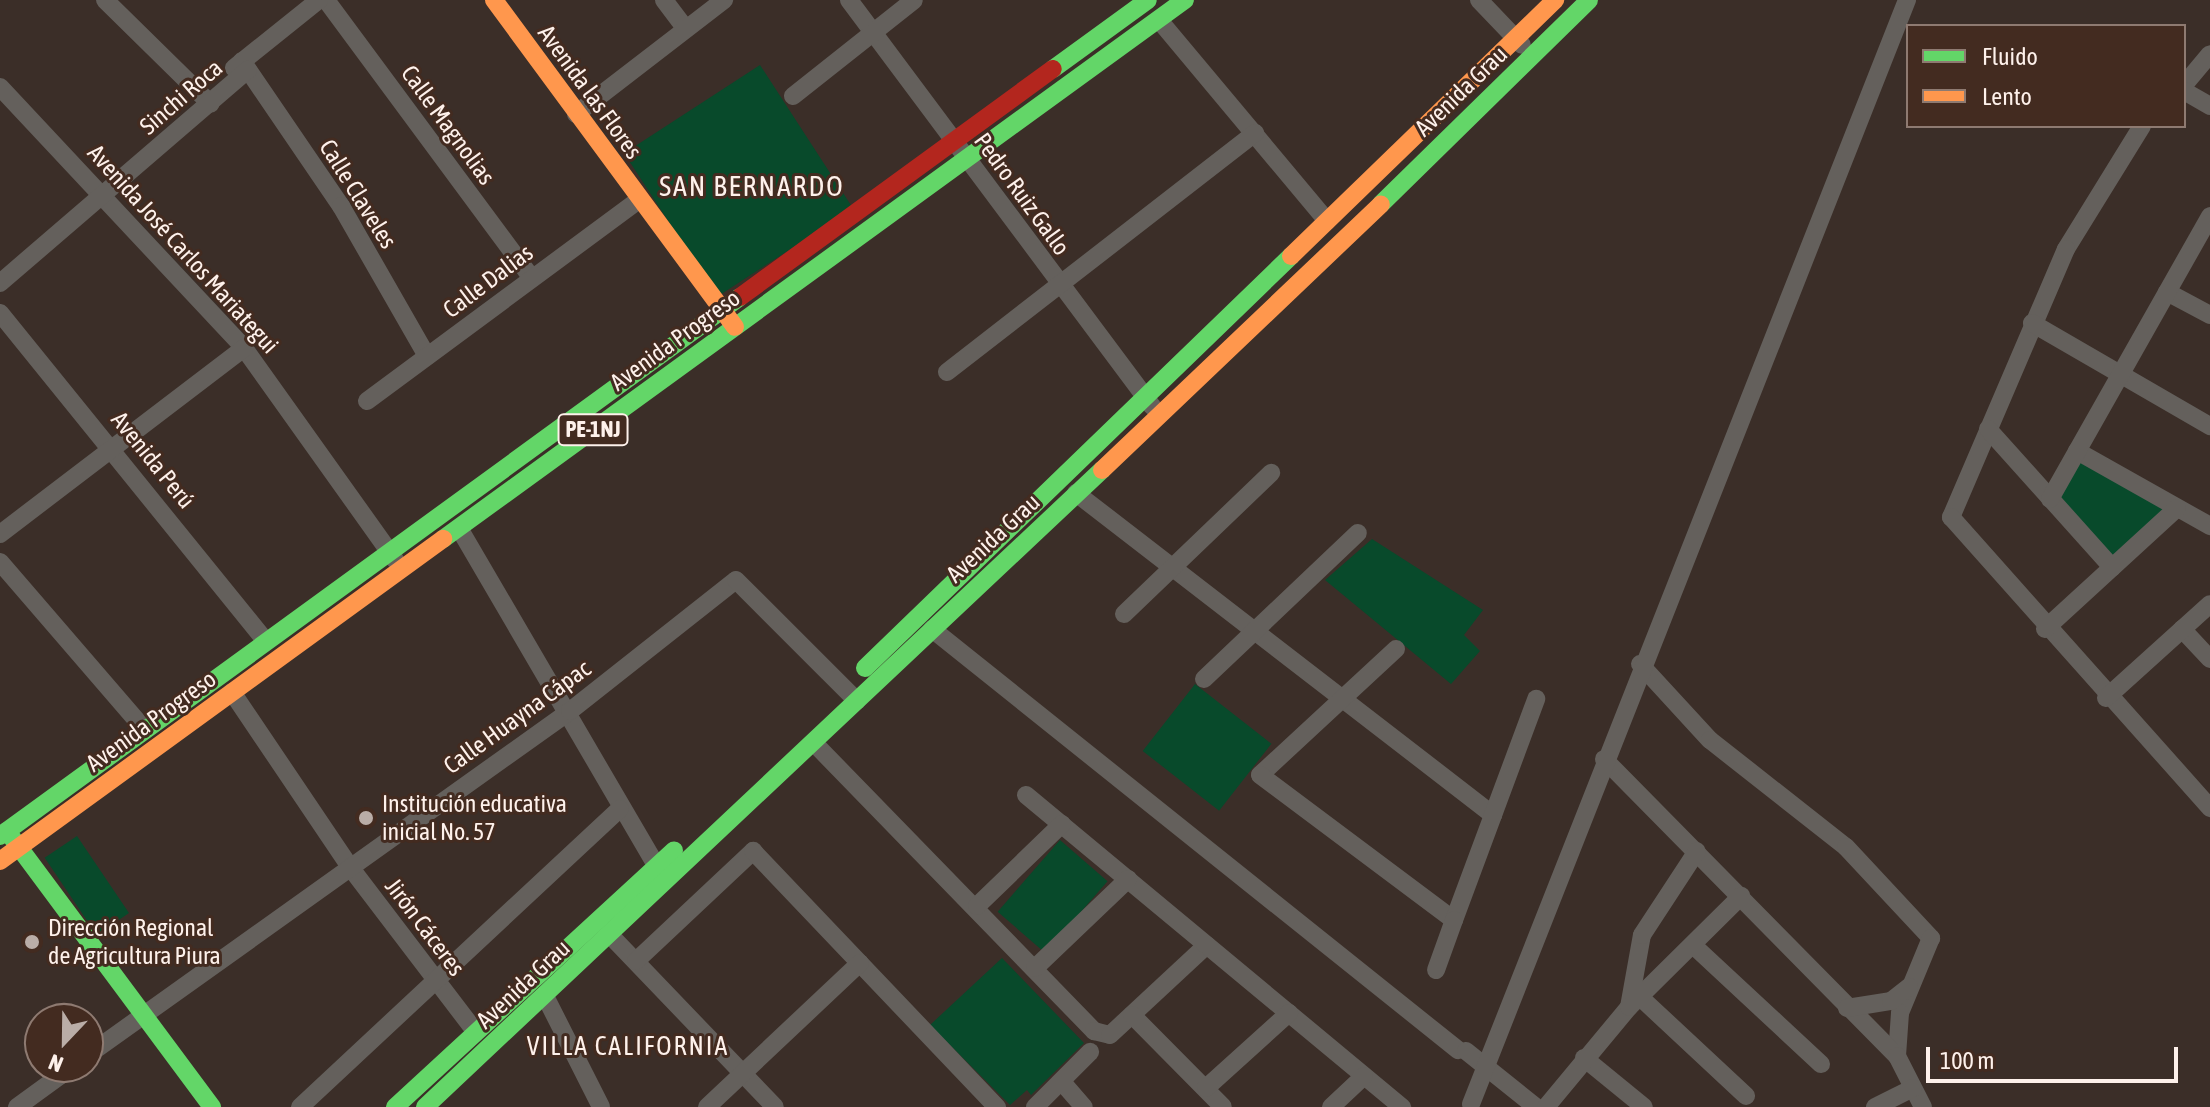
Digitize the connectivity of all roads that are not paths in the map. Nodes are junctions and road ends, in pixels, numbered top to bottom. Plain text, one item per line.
1 (105, 0) edge
2 (319, 0) edge
3 (326, 0) edge
4 (494, 0) edge
5 (664, 0) edge
6 (724, 0) edge
7 (849, 0) edge
8 (914, 0) edge
9 (1185, 0) edge
10 (1479, 0) edge
11 (1555, 0) edge
12 (1589, 0) edge
13 (1907, 0) edge
14 (1146, 1) edge
15 (1159, 20) junction
16 (686, 29) junction
17 (873, 33) junction
18 (1515, 37) junction
19 (2210, 54) edge
20 (1533, 55) junction
21 (245, 66) junction
22 (2186, 85) edge
23 (0, 87) edge
24 (2186, 89) edge
25 (793, 96) dead end
26 (206, 100) junction
27 (2210, 106) edge
28 (576, 114) junction
29 (2141, 128) edge
30 (1255, 133) junction
31 (954, 142) junction
32 (968, 159) junction
33 (105, 195) junction
34 (639, 200) junction
35 (2210, 216) edge
36 (1327, 221) junction
37 (532, 278) junction
38 (0, 283) edge
39 (1058, 284) junction
40 (2167, 292) junction
41 (723, 310) junction
42 (0, 313) edge
43 (2210, 315) edge
44 (2032, 323) junction
45 (735, 327) junction
46 (244, 348) junction
47 (427, 356) junction
48 (947, 372) dead end
49 (2121, 374) junction
50 (1145, 398) junction
51 (367, 401) dead end
52 (1160, 414) junction
53 (2210, 426) edge
54 (1988, 429) junction
55 (113, 447) junction
56 (2077, 451) junction
57 (1271, 473) dead end
58 (1076, 493) junction
59 (2050, 499) junction
60 (2177, 508) junction
61 (2210, 526) edge
62 (459, 528) junction
63 (1358, 533) dead end
64 (0, 534) edge
65 (389, 551) junction
66 (0, 562) edge
67 (1173, 567) junction
68 (2112, 567) junction
69 (402, 569) junction
70 (2210, 604) edge
71 (1124, 614) dead end
72 (932, 629) junction
73 (2045, 629) junction
74 (2182, 629) junction
75 (1256, 631) junction
76 (266, 641) junction
77 (1396, 649) dead end
78 (2210, 659) edge
79 (1640, 664) junction
80 (1204, 679) dead end
81 (232, 692) junction
82 (851, 694) junction
83 (2106, 698) junction
84 (1536, 699) dead end
85 (1343, 701) junction
86 (570, 711) junction
87 (145, 730) junction
88 (814, 743) junction
89 (1604, 759) junction
90 (1026, 795) dead end
91 (2210, 808) edge
92 (620, 809) junction
93 (1493, 815) junction
94 (1062, 824) junction
95 (2, 830) edge
96 (18, 848) junction
97 (1697, 851) junction
98 (0, 861) edge
99 (350, 867) junction
100 (662, 874) junction
101 (1128, 879) junction
102 (1741, 896) junction
103 (977, 906) junction
104 (1454, 920) junction
105 (610, 935) junction
106 (1207, 945) junction
107 (1695, 947) junction
108 (636, 961) junction
109 (860, 963) junction
110 (1035, 968) junction
111 (1436, 970) dead end
112 (436, 982) junction
113 (1909, 987) junction
114 (545, 996) junction
115 (1635, 1002) junction
116 (1847, 1008) junction
117 (1289, 1013) junction
118 (144, 1014) junction
119 (1132, 1015) junction
120 (475, 1031) junction
121 (104, 1043) edge
122 (1090, 1052) dead end
123 (1897, 1056) junction
124 (1584, 1058) junction
125 (1821, 1064) dead end
126 (1486, 1065) junction
127 (743, 1072) junction
128 (1364, 1076) junction
129 (1062, 1082) junction
130 (50, 1083) edge
131 (1206, 1088) junction
132 (1913, 1088) junction
133 (1746, 1096) dead end
134 (1471, 1104) dead end
135 (17, 1107) edge
136 (212, 1107) edge
137 (300, 1107) edge
138 (395, 1107) edge
139 (425, 1107) edge
140 (601, 1107) edge
141 (707, 1107) edge
142 (775, 1107) edge
143 (997, 1107) edge
144 (1035, 1107) edge
145 (1084, 1107) edge
146 (1223, 1107) edge
147 (1331, 1107) edge
148 (1402, 1107) edge
149 (1536, 1107) edge
150 (1546, 1107) edge
151 (1644, 1107) edge
152 (1875, 1107) edge
153 (1923, 1107) edge

1 - 26 street
2 - 21 street, Sinchi Roca
3 - 37 street, Calle Magnolias
4 - 28 street, Avenida las Flores
5 - 16 street
6 - 16 street
7 - 17 street, Pedro Ruiz Gallo
8 - 17 street
9 - 15 street, Avenida Progreso / PE-1NJ
10 - 18 street
11 - 18 street, Avenida Grau
12 - 20 street, Avenida Grau
13 - 79 street
14 - 31 street, Avenida Progreso / PE-1NJ
15 - 30 street
15 - 32 street, Avenida Progreso / PE-1NJ
16 - 28 street
17 - 25 street
17 - 31 street, Pedro Ruiz Gallo
18 - 20 street
18 - 36 street, Avenida Grau
19 - 22 street
20 - 52 street, Avenida Grau
21 - 26 street, Sinchi Roca
21 - 47 street, Calle Claveles
23 - 33 street, Avenida José Carlos Mariategui
24 - 27 street
26 - 33 street, Sinchi Roca
28 - 34 street, Avenida las Flores
29 - 44 street
30 - 36 street
30 - 39 street
31 - 32 street, Pedro Ruiz Gallo
31 - 41 street, Avenida Progreso / PE-1NJ
32 - 39 street, Pedro Ruiz Gallo
32 - 45 street, Avenida Progreso / PE-1NJ
33 - 38 street, Sinchi Roca
33 - 46 street, Avenida José Carlos Mariategui
34 - 37 street, Calle Dalias
34 - 41 street, Avenida las Flores
35 - 40 street
36 - 50 street, Avenida Grau
37 - 47 street, Calle Dalias
39 - 48 street
39 - 50 street, Pedro Ruiz Gallo
40 - 43 street
40 - 49 street
41 - 45 street, Avenida las Flores
41 - 65 street, Avenida Progreso / PE-1NJ
42 - 55 street, Avenida Perú
44 - 49 street
44 - 54 street
45 - 62 street, Avenida Progreso / PE-1NJ
46 - 55 street
46 - 65 street, Avenida José Carlos Mariategui
47 - 51 street, Calle Dalias
49 - 53 street
49 - 56 street
50 - 52 street, Pedro Ruiz Gallo
50 - 82 street, Avenida Grau
52 - 58 street, Avenida Grau
54 - 59 street
54 - 73 street
55 - 64 street
55 - 76 street, Avenida Perú
56 - 59 street
56 - 60 street
57 - 67 street
58 - 67 street
58 - 72 street, Avenida Grau
59 - 68 street
60 - 61 street
60 - 68 street
62 - 69 street, Avenida Progreso / PE-1NJ
62 - 86 street
63 - 75 street
65 - 69 street, Avenida José Carlos Mariategui
65 - 76 street, Avenida Progreso / PE-1NJ
66 - 87 street
67 - 71 street
67 - 75 street
68 - 73 street
69 - 81 street, Avenida Progreso / PE-1NJ
70 - 74 street
72 - 82 street, Avenida Grau
72 - 126 street
73 - 83 street
74 - 78 street
74 - 83 street
75 - 80 street
75 - 85 street
76 - 87 street, Avenida Progreso / PE-1NJ
77 - 85 street
79 - 89 street
79 - 113 street
81 - 96 street, Avenida Progreso / PE-1NJ
81 - 99 street, Jirón Cáceres
82 - 86 street, Calle Huayna Cápac
82 - 88 street, Avenida Grau
82 - 100 street, Avenida Grau
83 - 91 street
84 - 93 street
85 - 93 street
85 - 104 street
86 - 92 street
86 - 99 street, Calle Huayna Cápac
87 - 95 street, Avenida Progreso / PE-1NJ
88 - 100 street, Avenida Grau
88 - 103 street
89 - 97 street
89 - 126 street
90 - 94 street
92 - 100 street
92 - 112 street
93 - 104 street
94 - 101 street
94 - 103 street
95 - 96 street
96 - 98 street, Avenida Progreso / PE-1NJ
96 - 118 street
97 - 102 street
97 - 115 street
99 - 112 street, Jirón Cáceres
99 - 118 street, Calle Huayna Cápac
100 - 105 street, Avenida Grau
100 - 120 street, Avenida Grau
101 - 106 street
101 - 110 street
102 - 107 street
102 - 116 street
103 - 110 street
104 - 111 street
105 - 108 street
105 - 114 street, Avenida Grau
106 - 117 street
106 - 119 street
107 - 115 street
107 - 125 street
108 - 109 street
108 - 127 street
109 - 127 street
109 - 143 street
110 - 119 street
112 - 120 street, Jirón Cáceres
112 - 137 street
113 - 116 street
113 - 123 street
114 - 139 street, Avenida Grau
114 - 140 street
115 - 124 street
115 - 133 street
116 - 123 street
117 - 128 street
117 - 131 street
118 - 121 street, Calle Huayna Cápac
118 - 136 street
119 - 131 street
120 - 138 street, Avenida Grau
122 - 129 street
123 - 132 street
124 - 150 street
124 - 151 street
126 - 134 street
126 - 149 street
127 - 141 street
127 - 142 street
128 - 147 street
128 - 148 street
129 - 144 street
129 - 145 street
130 - 135 street
131 - 146 street
132 - 152 street
132 - 153 street

